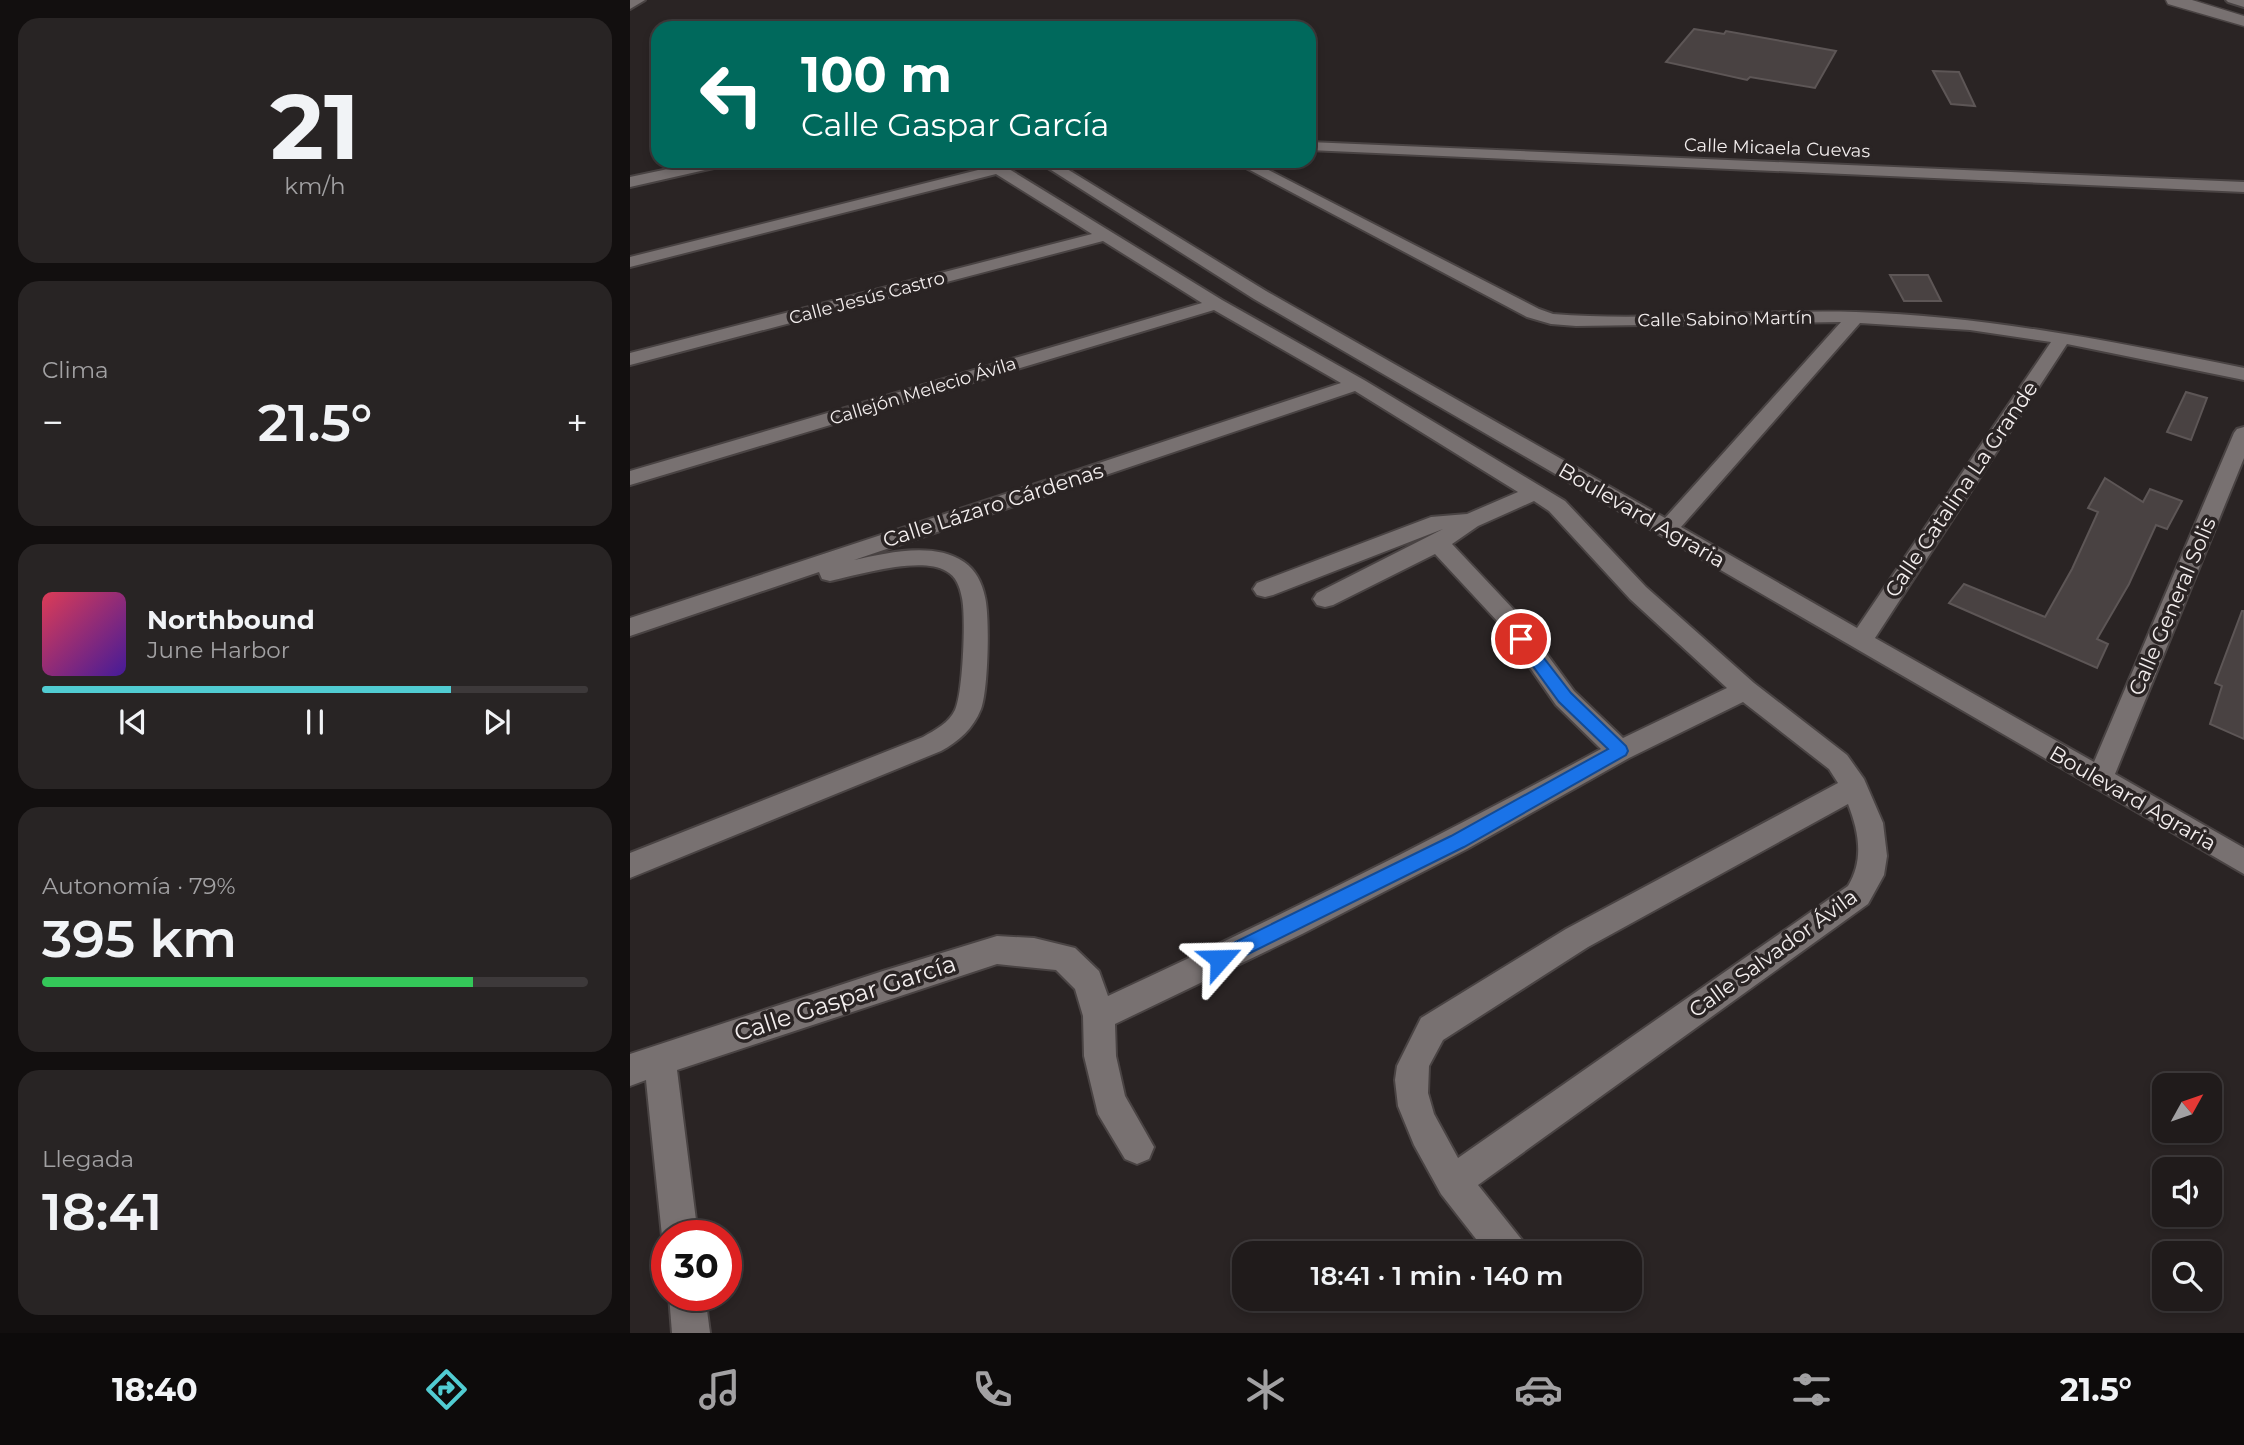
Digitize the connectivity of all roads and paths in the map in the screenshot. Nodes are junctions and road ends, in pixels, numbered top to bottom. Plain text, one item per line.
1 (639, 0) edge
2 (2174, 0) edge
3 (2199, 0) edge
4 (2240, 4) edge
5 (630, 5) edge
6 (2244, 21) edge
7 (1316, 146) edge
8 (695, 168) edge
9 (982, 168) edge
10 (997, 168) edge
11 (1055, 168) edge
12 (1253, 168) edge
13 (630, 182) edge
14 (2244, 187) edge
15 (1104, 236) junction
16 (630, 262) edge
17 (1216, 304) junction
18 (1856, 317) junction
19 (2062, 338) junction
20 (630, 359) edge
21 (2244, 374) edge
22 (1357, 384) junction
23 (2244, 433) edge
24 (630, 478) edge
25 (1536, 492) junction
26 (1470, 521) junction
27 (1667, 529) junction
28 (1438, 543) junction
29 (746, 588) junction
30 (1265, 589) dead end
31 (1325, 599) dead end
32 (630, 627) edge
33 (1861, 641) junction
34 (1745, 690) junction
35 (1620, 751) junction
36 (2100, 779) junction
37 (1855, 787) junction
38 (2244, 862) edge
39 (630, 866) edge
40 (1098, 1016) junction
41 (645, 1064) edge
42 (1137, 1147) dead end
43 (1453, 1182) junction
44 (677, 1220) edge
45 (1499, 1241) edge
46 (689, 1311) edge
47 (691, 1333) edge

1 - 5 street
2 - 6 street
3 - 4 street
7 - 14 street, Calle Micaela Cuevas
8 - 13 street
9 - 16 street
10 - 15 street
11 - 27 street, Boulevard Agraria
12 - 18 street, Calle Sabino Martín
15 - 17 street, Calle Salvador Ávila
15 - 20 street, Calle Jesús Castro
17 - 22 street, Calle Salvador Ávila
17 - 24 street, Callejón Melecio Ávila
18 - 19 street, Calle Sabino Martín
18 - 27 street
19 - 21 street, Calle Sabino Martín
19 - 33 street, Calle Catalina La Grande
22 - 25 street, Calle Salvador Ávila
22 - 29 street, Calle Lázaro Cárdenas
23 - 36 street, Calle General Solis
25 - 26 street
25 - 34 street, Calle Salvador Ávila
26 - 28 street
26 - 30 street
27 - 33 street, Boulevard Agraria
28 - 31 street
28 - 35 street
29 - 32 street, Calle Lázaro Cárdenas
29 - 39 street
33 - 36 street, Boulevard Agraria
34 - 35 street
34 - 37 street, Calle Salvador Ávila
35 - 40 street
36 - 38 street, Boulevard Agraria
37 - 43 street, Calle Salvador Ávila
37 - 43 street
40 - 41 street, Calle Gaspar García
40 - 42 street
41 - 44 street
43 - 45 street
46 - 47 street

